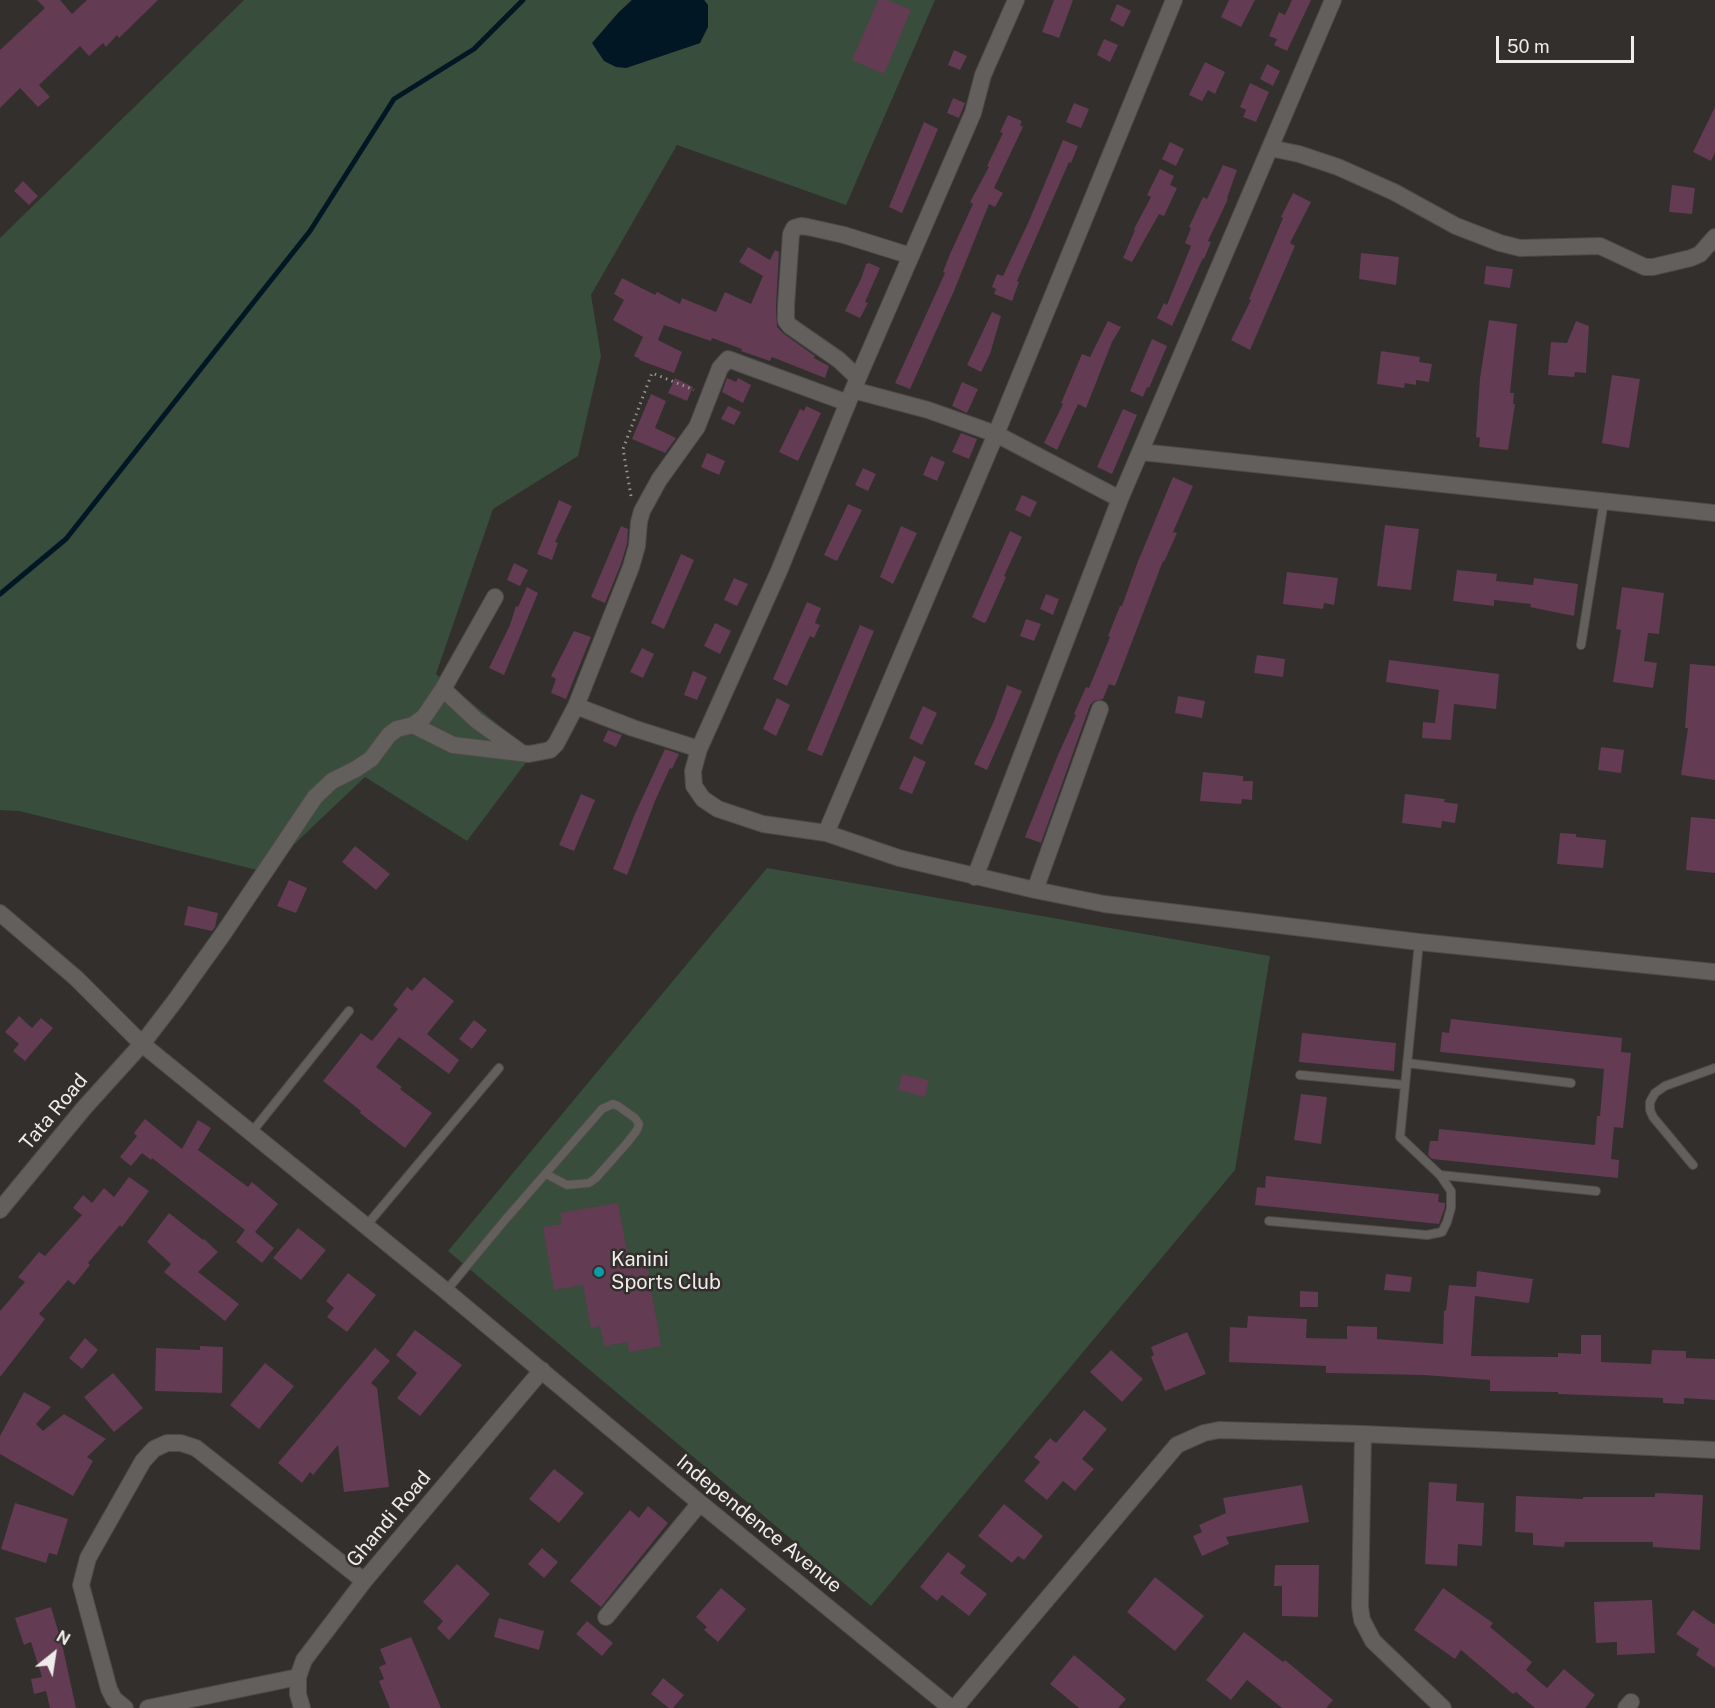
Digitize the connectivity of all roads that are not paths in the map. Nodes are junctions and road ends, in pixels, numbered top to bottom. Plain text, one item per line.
1 (1016, 0) edge
2 (1174, 0) edge
3 (1333, 0) edge
4 (1270, 148) junction
5 (1715, 237) edge
6 (911, 256) junction
7 (853, 390) junction
8 (996, 434) junction
9 (1141, 452) junction
10 (1120, 499) junction
11 (1604, 501) junction
12 (1715, 513) edge
13 (495, 597) dead end
14 (1581, 645) dead end
15 (443, 689) junction
16 (576, 706) junction
17 (1100, 709) dead end
18 (413, 725) junction
19 (699, 749) junction
20 (521, 753) junction
21 (826, 833) junction
22 (975, 877) junction
23 (1035, 890) junction
24 (0, 913) edge
25 (1419, 942) junction
26 (1715, 972) edge
27 (349, 1011) dead end
28 (142, 1044) junction
29 (1407, 1064) junction
30 (499, 1068) dead end
31 (1715, 1068) edge
32 (1300, 1075) dead end
33 (1571, 1083) dead end
34 (1405, 1085) junction
35 (251, 1133) junction
36 (1693, 1165) dead end
37 (546, 1174) junction
38 (1440, 1175) junction
39 (1596, 1191) dead end
40 (0, 1210) edge
41 (1269, 1221) dead end
42 (366, 1226) junction
43 (446, 1291) junction
44 (542, 1370) junction
45 (1363, 1434) junction
46 (1715, 1450) edge
47 (700, 1503) junction
48 (364, 1581) junction
49 (606, 1617) dead end
50 (298, 1677) junction
51 (125, 1708) edge
52 (148, 1708) edge
53 (302, 1708) edge
54 (953, 1708) edge
55 (1443, 1708) edge

1 - 6 street
2 - 8 street
3 - 4 street
4 - 5 street
4 - 9 street
6 - 7 street
6 - 7 street
7 - 8 street
7 - 16 street
7 - 19 street
8 - 10 street
8 - 21 street
9 - 10 street
9 - 11 street
10 - 22 street
11 - 12 street
11 - 14 lane
13 - 15 street
15 - 18 street
15 - 20 street
16 - 19 street
16 - 20 street
17 - 23 street
18 - 20 street
18 - 28 street, Tata Road
19 - 21 street
21 - 22 street
22 - 23 street
23 - 25 street
24 - 28 street, Independence Avenue
25 - 26 street
25 - 29 lane
27 - 35 lane
28 - 35 street, Independence Avenue
28 - 40 street, Tata Road
29 - 33 lane
29 - 34 lane
30 - 42 lane
31 - 36 lane
32 - 34 lane
34 - 38 lane
35 - 42 street, Independence Avenue
37 - 37 lane
37 - 43 lane
38 - 39 lane
38 - 41 lane
42 - 43 street, Independence Avenue
43 - 44 street, Independence Avenue
44 - 47 street, Independence Avenue
44 - 48 street, Ghandi Road
45 - 46 street
45 - 54 street
45 - 55 street
47 - 49 street
47 - 54 street, Independence Avenue
48 - 50 street, Ghandi Road
48 - 51 street
50 - 52 street
50 - 53 street

